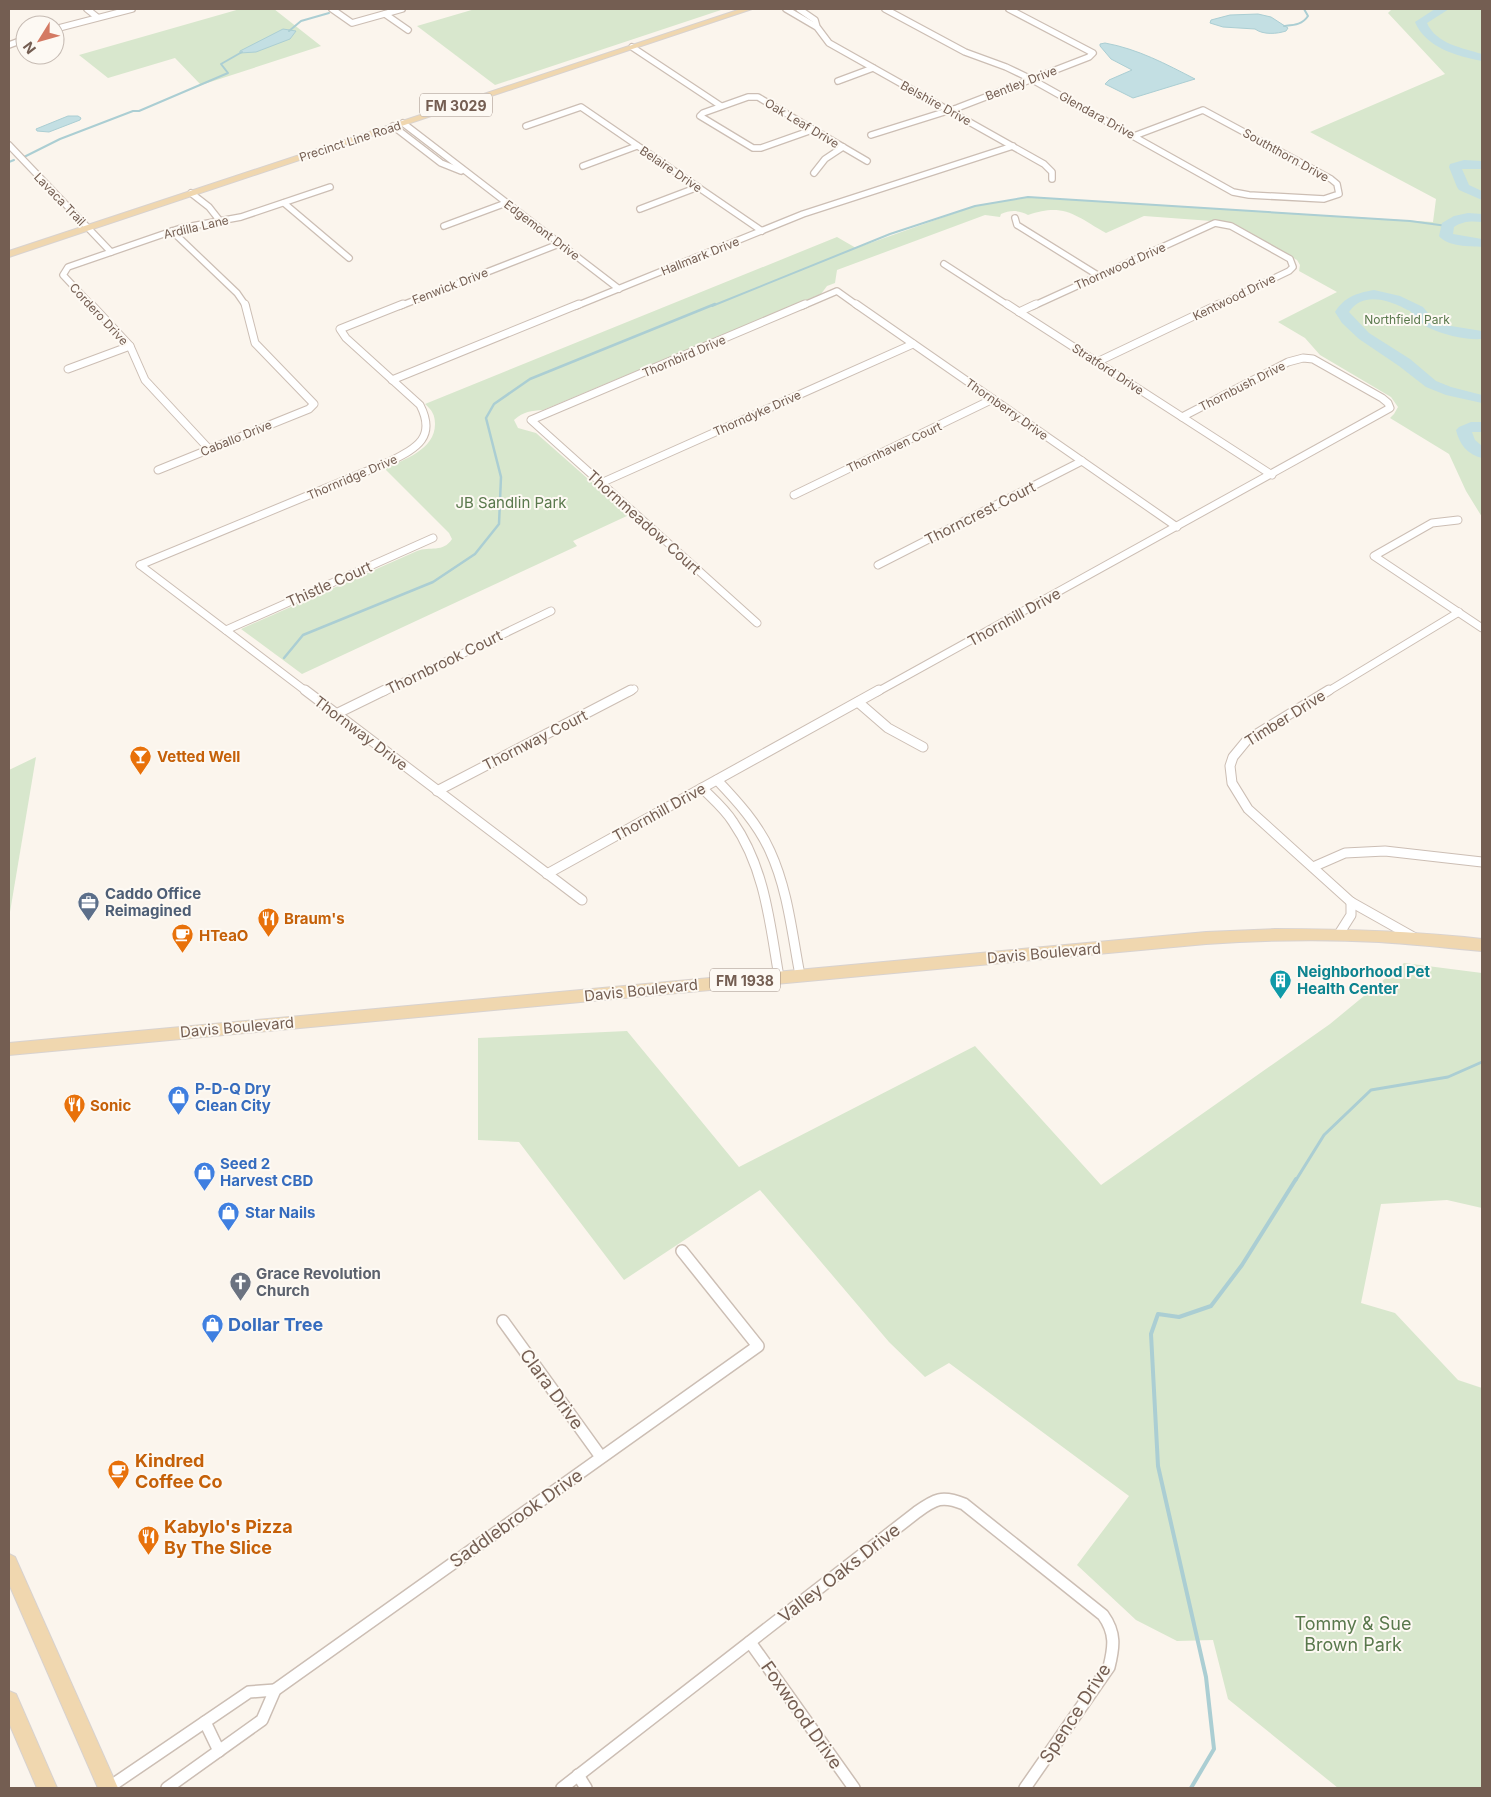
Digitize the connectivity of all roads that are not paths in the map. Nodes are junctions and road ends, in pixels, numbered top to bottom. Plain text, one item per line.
1 (87, 9) edge
2 (132, 9) edge
3 (332, 9) edge
4 (402, 9) edge
5 (748, 9) edge
6 (786, 9) edge
7 (799, 9) edge
8 (884, 9) edge
9 (1009, 9) edge
10 (385, 14) junction
11 (97, 17) junction
12 (65, 26) edge
13 (817, 27) junction
14 (408, 30) dead end
15 (632, 47) junction
16 (873, 68) junction
17 (1031, 78) junction
18 (838, 81) dead end
19 (721, 106) junction
20 (949, 110) junction
21 (403, 123) junction
22 (394, 126) junction
23 (526, 126) dead end
24 (812, 130) junction
25 (871, 134) dead end
26 (1134, 136) junction
27 (9, 145) edge
28 (637, 146) junction
29 (1013, 146) junction
30 (843, 147) junction
31 (867, 161) dead end
32 (583, 166) dead end
33 (466, 172) junction
34 (814, 173) dead end
35 (1052, 179) dead end
36 (330, 187) dead end
37 (698, 187) junction
38 (191, 194) junction
39 (1314, 199) joint
40 (506, 202) junction
41 (284, 203) junction
42 (640, 209) dead end
43 (1015, 218) dead end
44 (220, 221) junction
45 (1223, 224) joint
46 (444, 226) dead end
47 (88, 228) junction
48 (762, 231) junction
49 (172, 232) junction
50 (559, 244) junction
51 (111, 252) junction
52 (9, 254) edge
53 (349, 258) dead end
54 (944, 264) dead end
55 (64, 272) joint
56 (1099, 276) junction
57 (619, 288) junction
58 (837, 291) joint
59 (1019, 312) junction
60 (340, 329) joint
61 (913, 344) junction
62 (130, 346) junction
63 (1303, 358) joint
64 (1098, 362) junction
65 (68, 368) dead end
66 (392, 380) junction
67 (993, 399) junction
68 (1182, 417) junction
69 (531, 420) joint
70 (209, 449) junction
71 (1082, 460) junction
72 (158, 470) dead end
73 (1272, 475) junction
74 (601, 483) junction
75 (794, 495) dead end
76 (1458, 520) dead end
77 (1177, 527) junction
78 (433, 538) dead end
79 (140, 565) joint
80 (878, 566) dead end
81 (551, 611) dead end
82 (1459, 612) junction
83 (758, 623) dead end
84 (1482, 628) edge
85 (226, 630) junction
86 (634, 689) dead end
87 (858, 702) junction
88 (336, 714) junction
89 (923, 747) dead end
90 (717, 780) junction
91 (702, 788) junction
92 (437, 790) junction
93 (1482, 862) edge
94 (1313, 867) junction
95 (547, 874) junction
96 (582, 900) dead end
97 (1351, 902) junction
98 (1339, 934) junction
99 (1415, 938) junction
100 (1482, 944) edge
101 (800, 975) junction
102 (779, 977) junction
103 (9, 1049) edge
104 (682, 1251) dead end
105 (503, 1322) dead end
106 (758, 1346) joint
107 (601, 1457) junction
108 (9, 1563) edge
109 (1114, 1634) joint
110 (750, 1642) junction
111 (275, 1690) junction
112 (9, 1701) edge
113 (205, 1722) junction
114 (219, 1750) junction
115 (578, 1776) junction
116 (47, 1788) edge
117 (108, 1788) edge
118 (167, 1788) edge
119 (562, 1788) edge
120 (586, 1788) edge
121 (854, 1788) edge
122 (1025, 1788) edge

1 - 11 street
2 - 11 street
3 - 10 street
4 - 10 street
5 - 15 main road, Precinct Line Road / FM 3029
6 - 13 street, Belshire Drive
7 - 13 street, Belshire Drive
8 - 17 street, Glendara Drive
9 - 17 street, Bentley Drive
10 - 14 street
11 - 12 street
13 - 16 street, Belshire Drive
15 - 19 street
15 - 21 main road, Precinct Line Road / FM 3029
16 - 18 street
16 - 20 street, Belshire Drive
17 - 20 street, Bentley Drive
17 - 26 street, Glendara Drive
19 - 24 street, Oak Leaf Drive
19 - 24 street, Oak Leaf Drive
20 - 25 street
20 - 29 street, Belshire Drive
21 - 22 main road, Precinct Line Road / FM 3029
21 - 33 street, Edgemont Drive
22 - 33 street, Edgemont Drive
22 - 38 main road, Precinct Line Road / FM 3029
23 - 28 street, Belaire Drive
24 - 30 street, Oak Leaf Drive
26 - 39 street, Glendara Drive
26 - 39 street, Souththorn Drive
27 - 47 street, Lavaca Trail
28 - 32 street
28 - 37 street, Belaire Drive
29 - 35 street, Belshire Drive
29 - 48 street, Hallmark Drive
30 - 31 street, Oak Leaf Drive
30 - 34 street
33 - 40 street, Edgemont Drive
36 - 41 street, Ardilla Lane
37 - 42 street
37 - 48 street, Belaire Drive
38 - 44 street
38 - 47 main road, Precinct Line Road / FM 3029
40 - 46 street
40 - 50 street, Edgemont Drive
41 - 44 street, Ardilla Lane
41 - 53 street
43 - 56 street
44 - 49 street, Ardilla Lane
45 - 56 street, Thornwood Drive
45 - 64 street, Kentwood Drive
47 - 51 street, Lavaca Trail
47 - 52 main road, Precinct Line Road / FM 3029
48 - 57 street, Hallmark Drive
49 - 51 street, Ardilla Lane
49 - 70 street, Caballo Drive
50 - 57 street, Edgemont Drive
50 - 60 street, Fenwick Drive
51 - 55 street, Ardilla Lane
54 - 59 street, Stratford Drive
55 - 62 street, Cordero Drive
56 - 59 street, Thornwood Drive
57 - 66 street, Hallmark Drive
58 - 61 street, Thornberry Drive
58 - 69 street, Thornbird Drive
59 - 64 street, Stratford Drive
60 - 66 street, Thornridge Drive
61 - 67 street, Thornberry Drive
61 - 74 street, Thorndyke Drive
62 - 65 street
62 - 70 street, Cordero Drive
63 - 68 street, Thornbush Drive
63 - 73 street, Thornhill Drive
64 - 68 street, Stratford Drive
66 - 79 street, Thornridge Drive
67 - 71 street, Thornberry Drive
67 - 75 street, Thornhaven Court
68 - 73 street, Stratford Drive
69 - 74 street, Thornmeadow Court
70 - 72 street, Caballo Drive
71 - 77 street, Thornberry Drive
71 - 80 street, Thorncrest Court
73 - 77 street, Thornhill Drive
74 - 83 street, Thornmeadow Court
76 - 82 street
77 - 87 street, Thornhill Drive
78 - 85 street, Thistle Court
79 - 85 street, Thornway Drive
81 - 88 street, Thornbrook Court
82 - 84 street
82 - 94 street, Timber Drive
85 - 88 street, Thornway Drive
86 - 92 street, Thornway Court
87 - 89 street
87 - 90 street, Thornhill Drive
88 - 92 street, Thornway Drive
90 - 91 street, Thornhill Drive
90 - 101 street
91 - 95 street, Thornhill Drive
91 - 102 street
92 - 95 street, Thornway Drive
93 - 94 street
94 - 97 street, Timber Drive
95 - 96 street, Thornway Drive
97 - 98 street
97 - 99 street, Timber Drive
98 - 99 main road, Davis Boulevard / FM 1938
98 - 101 main road, Davis Boulevard / FM 1938
99 - 100 main road, Davis Boulevard / FM 1938
101 - 102 main road, Davis Boulevard / FM 1938
102 - 103 main road, Davis Boulevard / FM 1938
104 - 106 street
105 - 107 street, Clara Drive
106 - 107 street, Saddlebrook Drive
107 - 111 street, Saddlebrook Drive
108 - 117 main road
109 - 110 street, Valley Oaks Drive
109 - 122 street, Spence Drive
110 - 115 street, Valley Oaks Drive
110 - 121 street, Foxwood Drive
111 - 113 street
111 - 114 street
112 - 116 main road
113 - 114 street
113 - 117 street
114 - 118 street
115 - 119 street, Valley Oaks Drive
115 - 120 street

